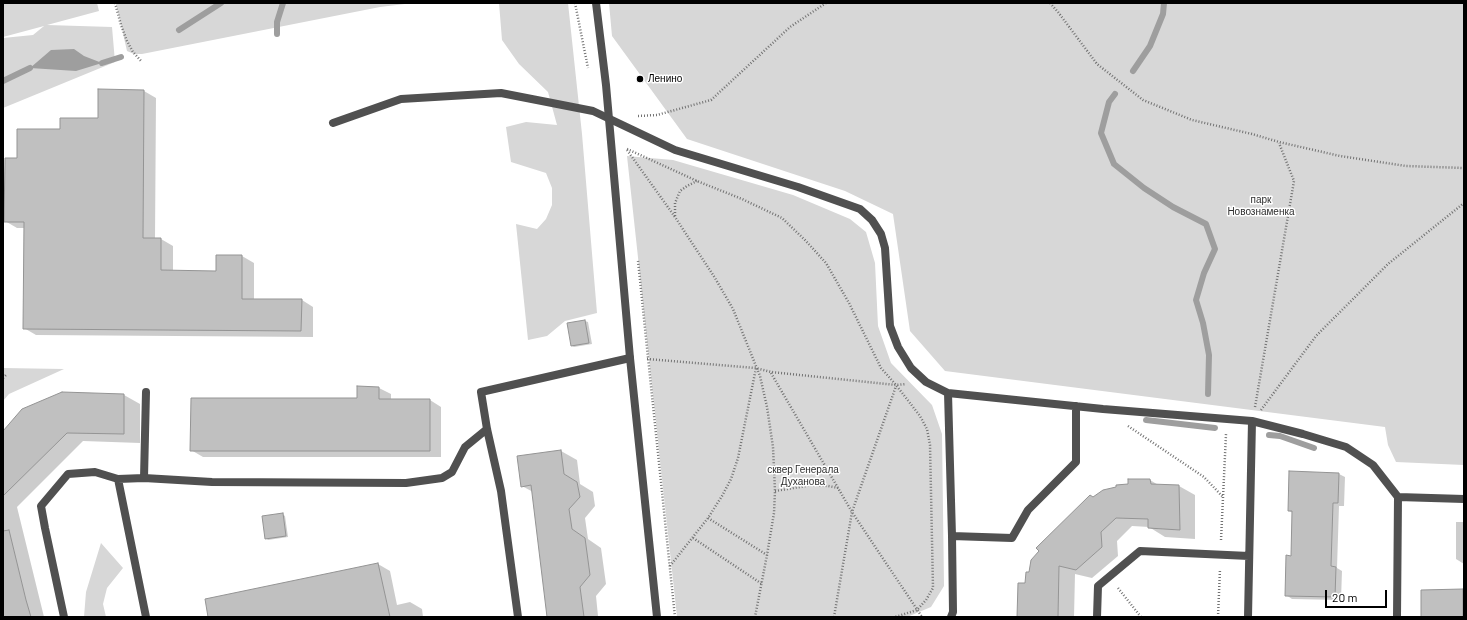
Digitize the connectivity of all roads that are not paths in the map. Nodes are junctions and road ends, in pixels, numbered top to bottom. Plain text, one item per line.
1 (596, 3) edge
2 (609, 118) junction
3 (333, 123) dead end
4 (630, 358) junction
5 (146, 392) dead end
6 (948, 393) junction
7 (1076, 406) junction
8 (1252, 421) junction
9 (487, 429) junction
10 (144, 478) junction
11 (118, 479) junction
12 (1398, 497) junction
13 (1464, 499) edge
14 (952, 536) junction
15 (1249, 556) junction
16 (64, 617) edge
17 (146, 617) edge
18 (518, 617) edge
19 (657, 617) edge
20 (951, 617) edge
21 (1097, 617) edge
22 (1248, 617) edge
23 (1397, 617) edge

1 - 2 street
2 - 3 street
2 - 4 street
2 - 6 street
4 - 9 street
4 - 19 street
5 - 10 street
6 - 7 street
6 - 14 street
7 - 8 street
7 - 14 street
8 - 12 street
8 - 15 street
9 - 10 street
9 - 18 street
10 - 11 street
11 - 16 street
11 - 17 street
12 - 13 street
12 - 23 street
14 - 20 street
15 - 21 street
15 - 22 street

